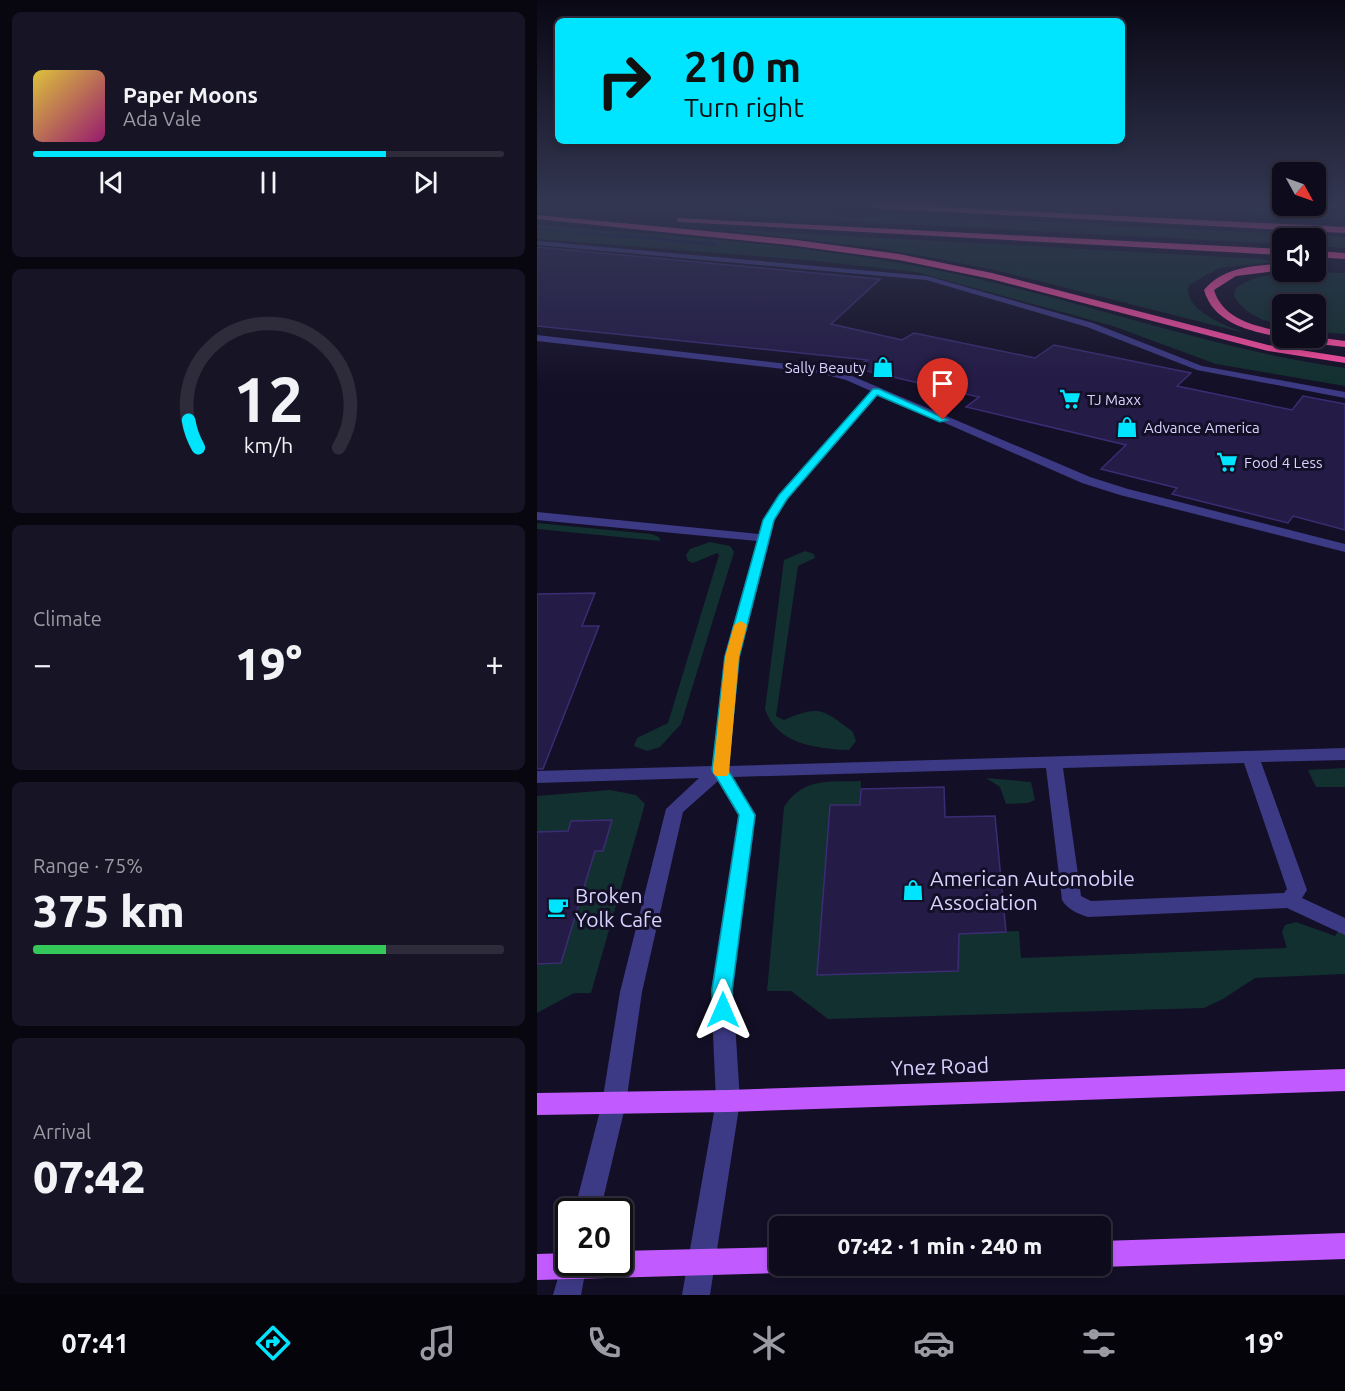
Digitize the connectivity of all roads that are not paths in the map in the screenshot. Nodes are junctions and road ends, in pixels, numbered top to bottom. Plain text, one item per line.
1 (815, 266) edge
2 (945, 266) edge
3 (1272, 267) edge
4 (1272, 332) edge
5 (537, 338) edge
6 (1326, 342) edge
7 (1345, 344) edge
8 (1345, 360) edge
9 (876, 391) junction
10 (1345, 395) edge
11 (537, 516) edge
12 (763, 538) junction
13 (1345, 548) edge
14 (1345, 754) edge
15 (1251, 757) junction
16 (1054, 763) junction
17 (720, 770) junction
18 (537, 777) edge
19 (1289, 900) junction
20 (1345, 927) edge
21 (1345, 1080) edge
22 (728, 1101) junction
23 (614, 1102) junction
24 (537, 1104) edge
25 (590, 1198) edge
26 (1345, 1246) edge
27 (1111, 1254) edge
28 (769, 1260) edge
29 (701, 1261) junction
30 (633, 1263) edge
31 (555, 1266) edge
32 (537, 1267) edge
33 (571, 1276) edge
34 (567, 1295) edge
35 (696, 1295) edge

1 - 10 street
2 - 8 highway
3 - 4 highway
5 - 9 street
6 - 7 highway
9 - 12 street
9 - 13 street
11 - 12 street
12 - 17 street
14 - 15 street
15 - 16 street
15 - 19 street
16 - 17 street
16 - 19 street
17 - 18 street
17 - 22 street
17 - 23 street
19 - 20 street
21 - 22 main road, Ynez Road
22 - 23 main road, Ynez Road
22 - 29 street
23 - 24 main road, Ynez Road
23 - 25 street
26 - 27 main road
28 - 29 main road
29 - 30 main road
29 - 35 street
31 - 32 main road
33 - 34 street

